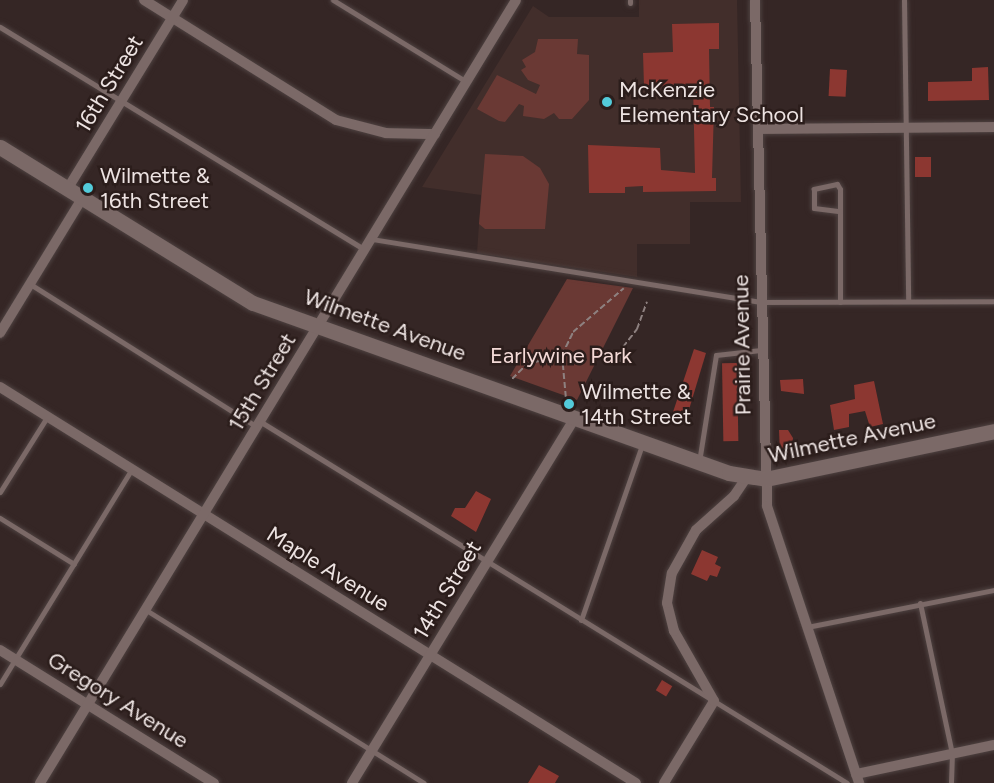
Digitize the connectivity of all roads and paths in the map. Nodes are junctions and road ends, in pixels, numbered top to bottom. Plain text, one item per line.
1 (144, 0) edge
2 (183, 0) edge
3 (333, 0) edge
4 (516, 0) edge
5 (755, 0) edge
6 (904, 0) edge
7 (172, 18) junction
8 (0, 27) edge
9 (467, 82) junction
10 (121, 102) junction
11 (906, 127) junction
12 (994, 127) edge
13 (758, 129) junction
14 (435, 134) junction
15 (0, 147) edge
16 (68, 188) junction
17 (83, 197) junction
18 (840, 211) junction
19 (372, 239) junction
20 (365, 250) junction
21 (629, 280) junction
22 (30, 284) junction
23 (908, 301) junction
24 (994, 301) edge
25 (647, 302) dead end
26 (760, 302) junction
27 (840, 302) junction
28 (320, 325) junction
29 (0, 333) edge
30 (761, 350) junction
31 (562, 355) junction
32 (620, 362) dead end
33 (512, 379) dead end
34 (0, 387) edge
35 (566, 399) dead end
36 (47, 417) junction
37 (575, 417) junction
38 (259, 425) junction
39 (994, 431) edge
40 (643, 442) junction
41 (699, 462) junction
42 (131, 470) junction
43 (747, 477) junction
44 (765, 480) junction
45 (0, 492) edge
46 (203, 516) junction
47 (0, 518) edge
48 (487, 561) junction
49 (74, 564) junction
50 (994, 590) edge
51 (920, 603) junction
52 (146, 610) junction
53 (582, 620) junction
54 (807, 627) junction
55 (0, 650) edge
56 (430, 655) junction
57 (15, 659) junction
58 (0, 684) edge
59 (714, 701) junction
60 (88, 704) junction
61 (994, 745) edge
62 (372, 750) junction
63 (952, 753) junction
64 (857, 778) edge
65 (40, 783) edge
66 (214, 783) edge
67 (352, 783) edge
68 (424, 783) edge
69 (636, 783) edge
70 (664, 783) edge
71 (847, 783) edge
72 (951, 783) edge

1 - 7 street
2 - 7 street, 16th Street
3 - 9 lane
4 - 9 street, 15th Street
5 - 13 street, Prairie Avenue
6 - 11 lane
7 - 10 street, 16th Street
7 - 14 street
8 - 10 lane
9 - 14 street, 15th Street
10 - 16 street, 16th Street
10 - 20 lane
11 - 12 street
11 - 13 street
11 - 23 lane
13 - 26 street, Prairie Avenue
14 - 19 street, 15th Street
15 - 16 street, Wilmette Avenue
16 - 17 street, Wilmette Avenue
17 - 22 street
17 - 28 street, Wilmette Avenue
18 - 18 lane
18 - 27 lane
19 - 20 street, 15th Street
19 - 21 lane
20 - 28 street, 15th Street
21 - 26 lane
21 - 31 path
22 - 29 street
22 - 38 lane
23 - 24 lane
23 - 27 lane
25 - 32 path
26 - 27 lane
26 - 30 street, Prairie Avenue
28 - 37 street, Wilmette Avenue
28 - 38 street, 15th Street
30 - 41 lane
30 - 44 street, Prairie Avenue
31 - 33 path
31 - 35 path
34 - 36 street, Maple Avenue
36 - 42 street, Maple Avenue
36 - 45 lane
37 - 40 street, Wilmette Avenue
37 - 48 street, 14th Street
38 - 46 street, 15th Street
38 - 48 lane
39 - 44 street, Wilmette Avenue
40 - 41 street, Wilmette Avenue
40 - 53 lane
41 - 43 street, Wilmette Avenue
42 - 46 street, Maple Avenue
42 - 49 lane
43 - 44 street, Wilmette Avenue
43 - 59 street
44 - 54 street, Prairie Avenue
46 - 52 street, 15th Street
46 - 56 street, Maple Avenue
47 - 49 lane
48 - 53 lane
48 - 56 street, 14th Street
49 - 57 lane
50 - 51 lane
51 - 54 lane
51 - 63 lane
52 - 60 street, 15th Street
52 - 62 lane
53 - 59 lane
54 - 64 street, Prairie Avenue
55 - 57 street, Gregory Avenue
56 - 62 street, 14th Street
56 - 69 street, Maple Avenue
57 - 58 lane
57 - 60 street, Gregory Avenue
59 - 70 street
59 - 71 lane
60 - 65 street, 15th Street
60 - 66 street, Gregory Avenue
61 - 63 street
62 - 67 street, 14th Street
62 - 68 lane
63 - 64 street
63 - 72 lane

